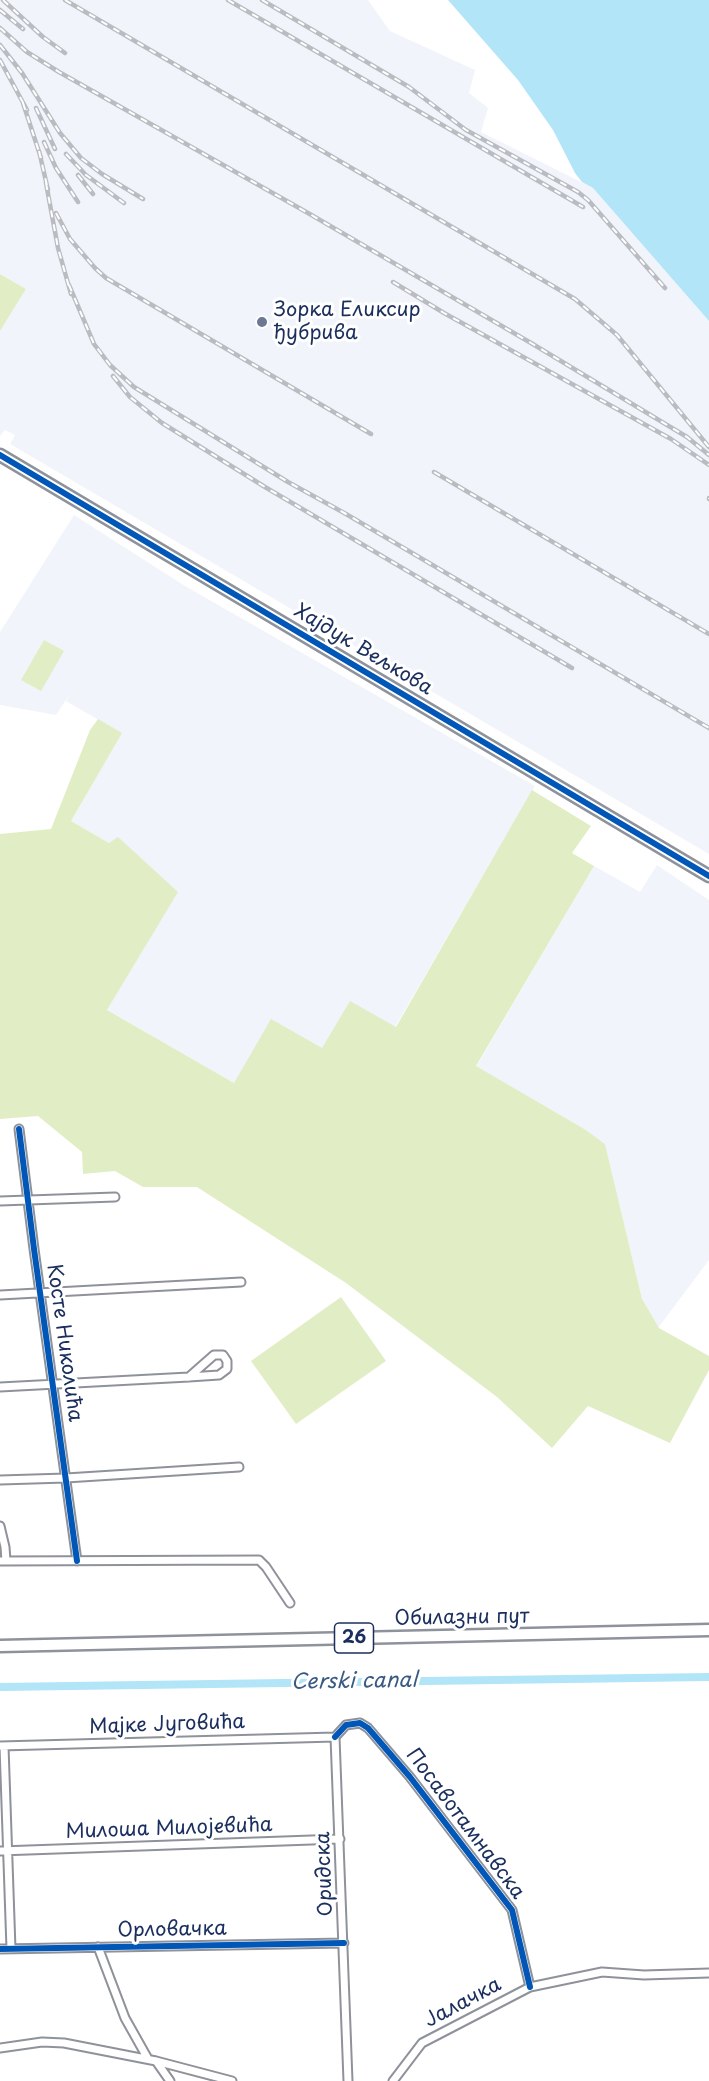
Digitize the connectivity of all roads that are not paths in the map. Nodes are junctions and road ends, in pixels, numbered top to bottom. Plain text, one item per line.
1 (0, 455) edge
2 (709, 876) edge
3 (19, 1129) dead end
4 (116, 1197) dead end
5 (28, 1200) junction
6 (0, 1201) edge
7 (241, 1282) dead end
8 (40, 1293) junction
9 (0, 1295) edge
10 (189, 1377) junction
11 (53, 1384) junction
12 (0, 1387) edge
13 (239, 1467) dead end
14 (66, 1478) junction
15 (0, 1480) edge
16 (0, 1526) edge
17 (3, 1561) edge
18 (77, 1561) junction
19 (290, 1604) dead end
20 (709, 1630) edge
21 (0, 1646) edge
22 (335, 1737) junction
23 (2, 1746) edge
24 (340, 1839) junction
25 (4, 1851) edge
26 (344, 1943) junction
27 (98, 1947) junction
28 (0, 1949) edge
29 (11, 1949) junction
30 (709, 1973) edge
31 (530, 1987) junction
32 (0, 2048) edge
33 (152, 2060) junction
34 (170, 2081) edge
35 (232, 2081) edge
36 (348, 2081) edge
37 (393, 2081) edge

1 - 2 main road, Хајдук Вељкова
3 - 5 street, Косте Николића
4 - 5 street
5 - 6 street
5 - 8 street, Косте Николића
7 - 8 street
8 - 9 street
8 - 11 street, Косте Николића
10 - 10 street
10 - 11 street
11 - 12 street
11 - 14 street, Косте Николића
13 - 14 street
14 - 15 street
14 - 18 street, Косте Николића
16 - 17 street
17 - 18 street
18 - 19 street
20 - 21 main road, Обилазни пут / 26
22 - 23 street, Мајке Југовића
22 - 24 street, Оридска
22 - 31 street, Посавотамнавска
23 - 25 street
24 - 25 street, Милоша Милојевића
24 - 26 street, Оридска
25 - 29 street
26 - 27 street, Орловачка
26 - 36 street, Оридска
27 - 29 street, Орловачка
27 - 33 street
28 - 29 street, Орловачка
30 - 31 street, Јалачка
31 - 37 street, Јалачка
32 - 33 street
33 - 34 street
33 - 35 street

